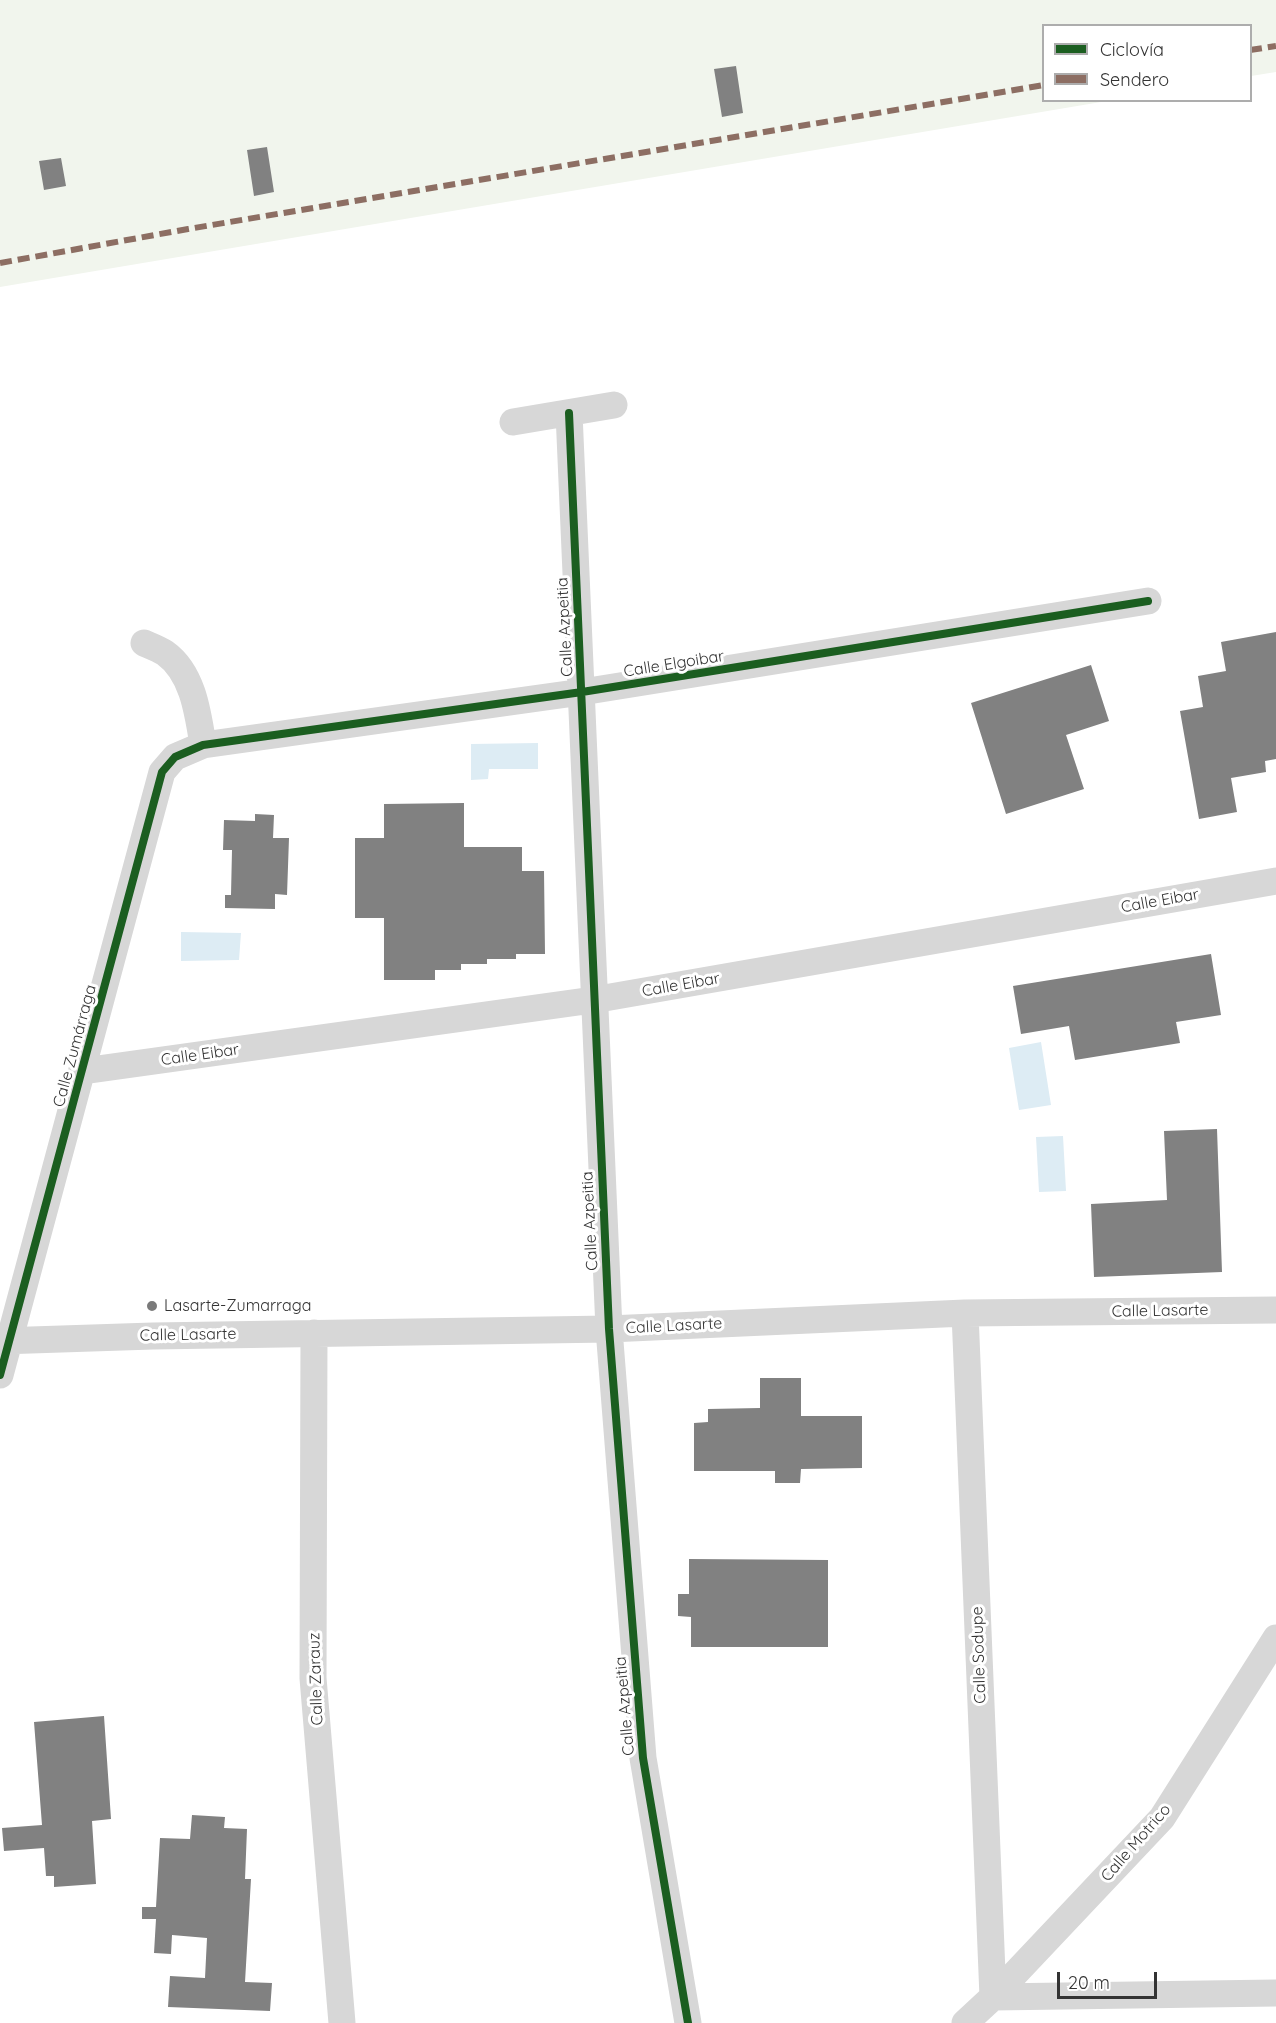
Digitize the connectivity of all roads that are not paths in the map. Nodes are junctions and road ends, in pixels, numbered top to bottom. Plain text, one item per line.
1 (614, 405) dead end
2 (569, 413) junction
3 (513, 422) dead end
4 (1148, 601) dead end
5 (144, 643) dead end
6 (582, 692) junction
7 (203, 744) junction
8 (1276, 881) edge
9 (593, 1000) junction
10 (83, 1071) junction
11 (1276, 1310) edge
12 (965, 1313) junction
13 (609, 1329) junction
14 (314, 1333) junction
15 (5, 1341) edge
16 (0, 1375) edge
17 (1276, 1638) edge
18 (1276, 1993) edge
19 (993, 1997) junction
20 (342, 2023) edge
21 (688, 2023) edge
22 (965, 2023) edge

1 - 2 street
2 - 3 street
2 - 6 street, Calle Azpeitia
4 - 6 street, Calle Elgoibar
5 - 7 street
6 - 7 street, Calle Elgoibar
6 - 9 street, Calle Azpeitia
7 - 10 street, Calle Zumárraga
8 - 9 street, Calle Eibar
9 - 10 street, Calle Eibar
9 - 13 street, Calle Azpeitia
10 - 15 street, Calle Zumárraga
11 - 12 street, Calle Lasarte
12 - 13 street, Calle Lasarte
12 - 19 street, Calle Sodupe
13 - 14 street, Calle Lasarte
13 - 21 street, Calle Azpeitia
14 - 15 street, Calle Lasarte
14 - 20 street, Calle Zarauz
15 - 16 street, Calle Zumárraga
17 - 19 street, Calle Motrico
18 - 19 street
19 - 22 street, Calle Motrico

